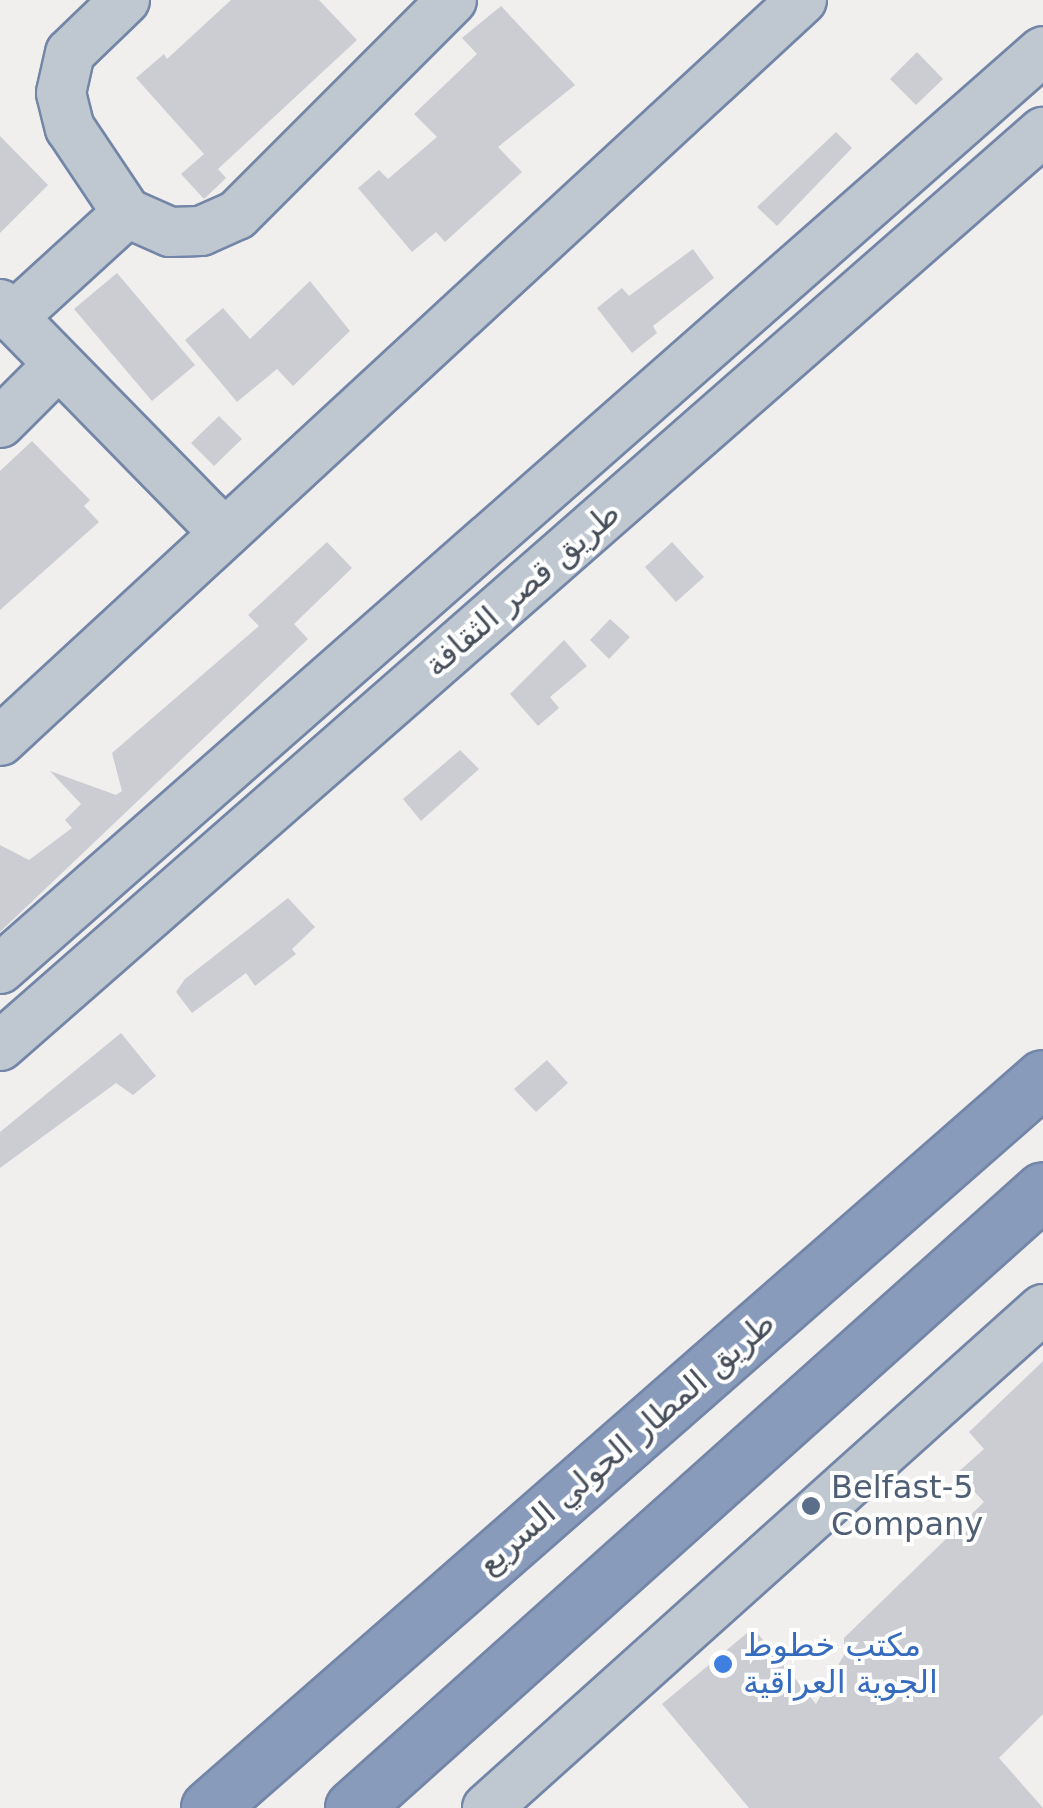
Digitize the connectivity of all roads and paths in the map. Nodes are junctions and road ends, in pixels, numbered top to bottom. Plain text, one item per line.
1 (124, 0) edge
2 (452, 0) edge
3 (802, 0) edge
4 (1031, 62) edge
5 (1043, 132) edge
6 (127, 213) junction
7 (6, 311) edge
8 (57, 366) junction
9 (0, 423) edge
10 (223, 532) junction
11 (0, 741) edge
12 (0, 969) edge
13 (0, 1046) edge
14 (1043, 1078) edge
15 (1043, 1190) edge
16 (1043, 1309) edge
17 (217, 1804) edge
18 (353, 1808) edge
19 (486, 1808) edge

1 - 6 street
2 - 6 street
3 - 10 street
4 - 12 street
5 - 13 street, طريق قصر الثقافة
6 - 7 street
7 - 8 street
8 - 9 street
8 - 10 street
10 - 11 street
14 - 17 highway, طريق المطار الحولي السريع
15 - 18 highway
16 - 19 street

